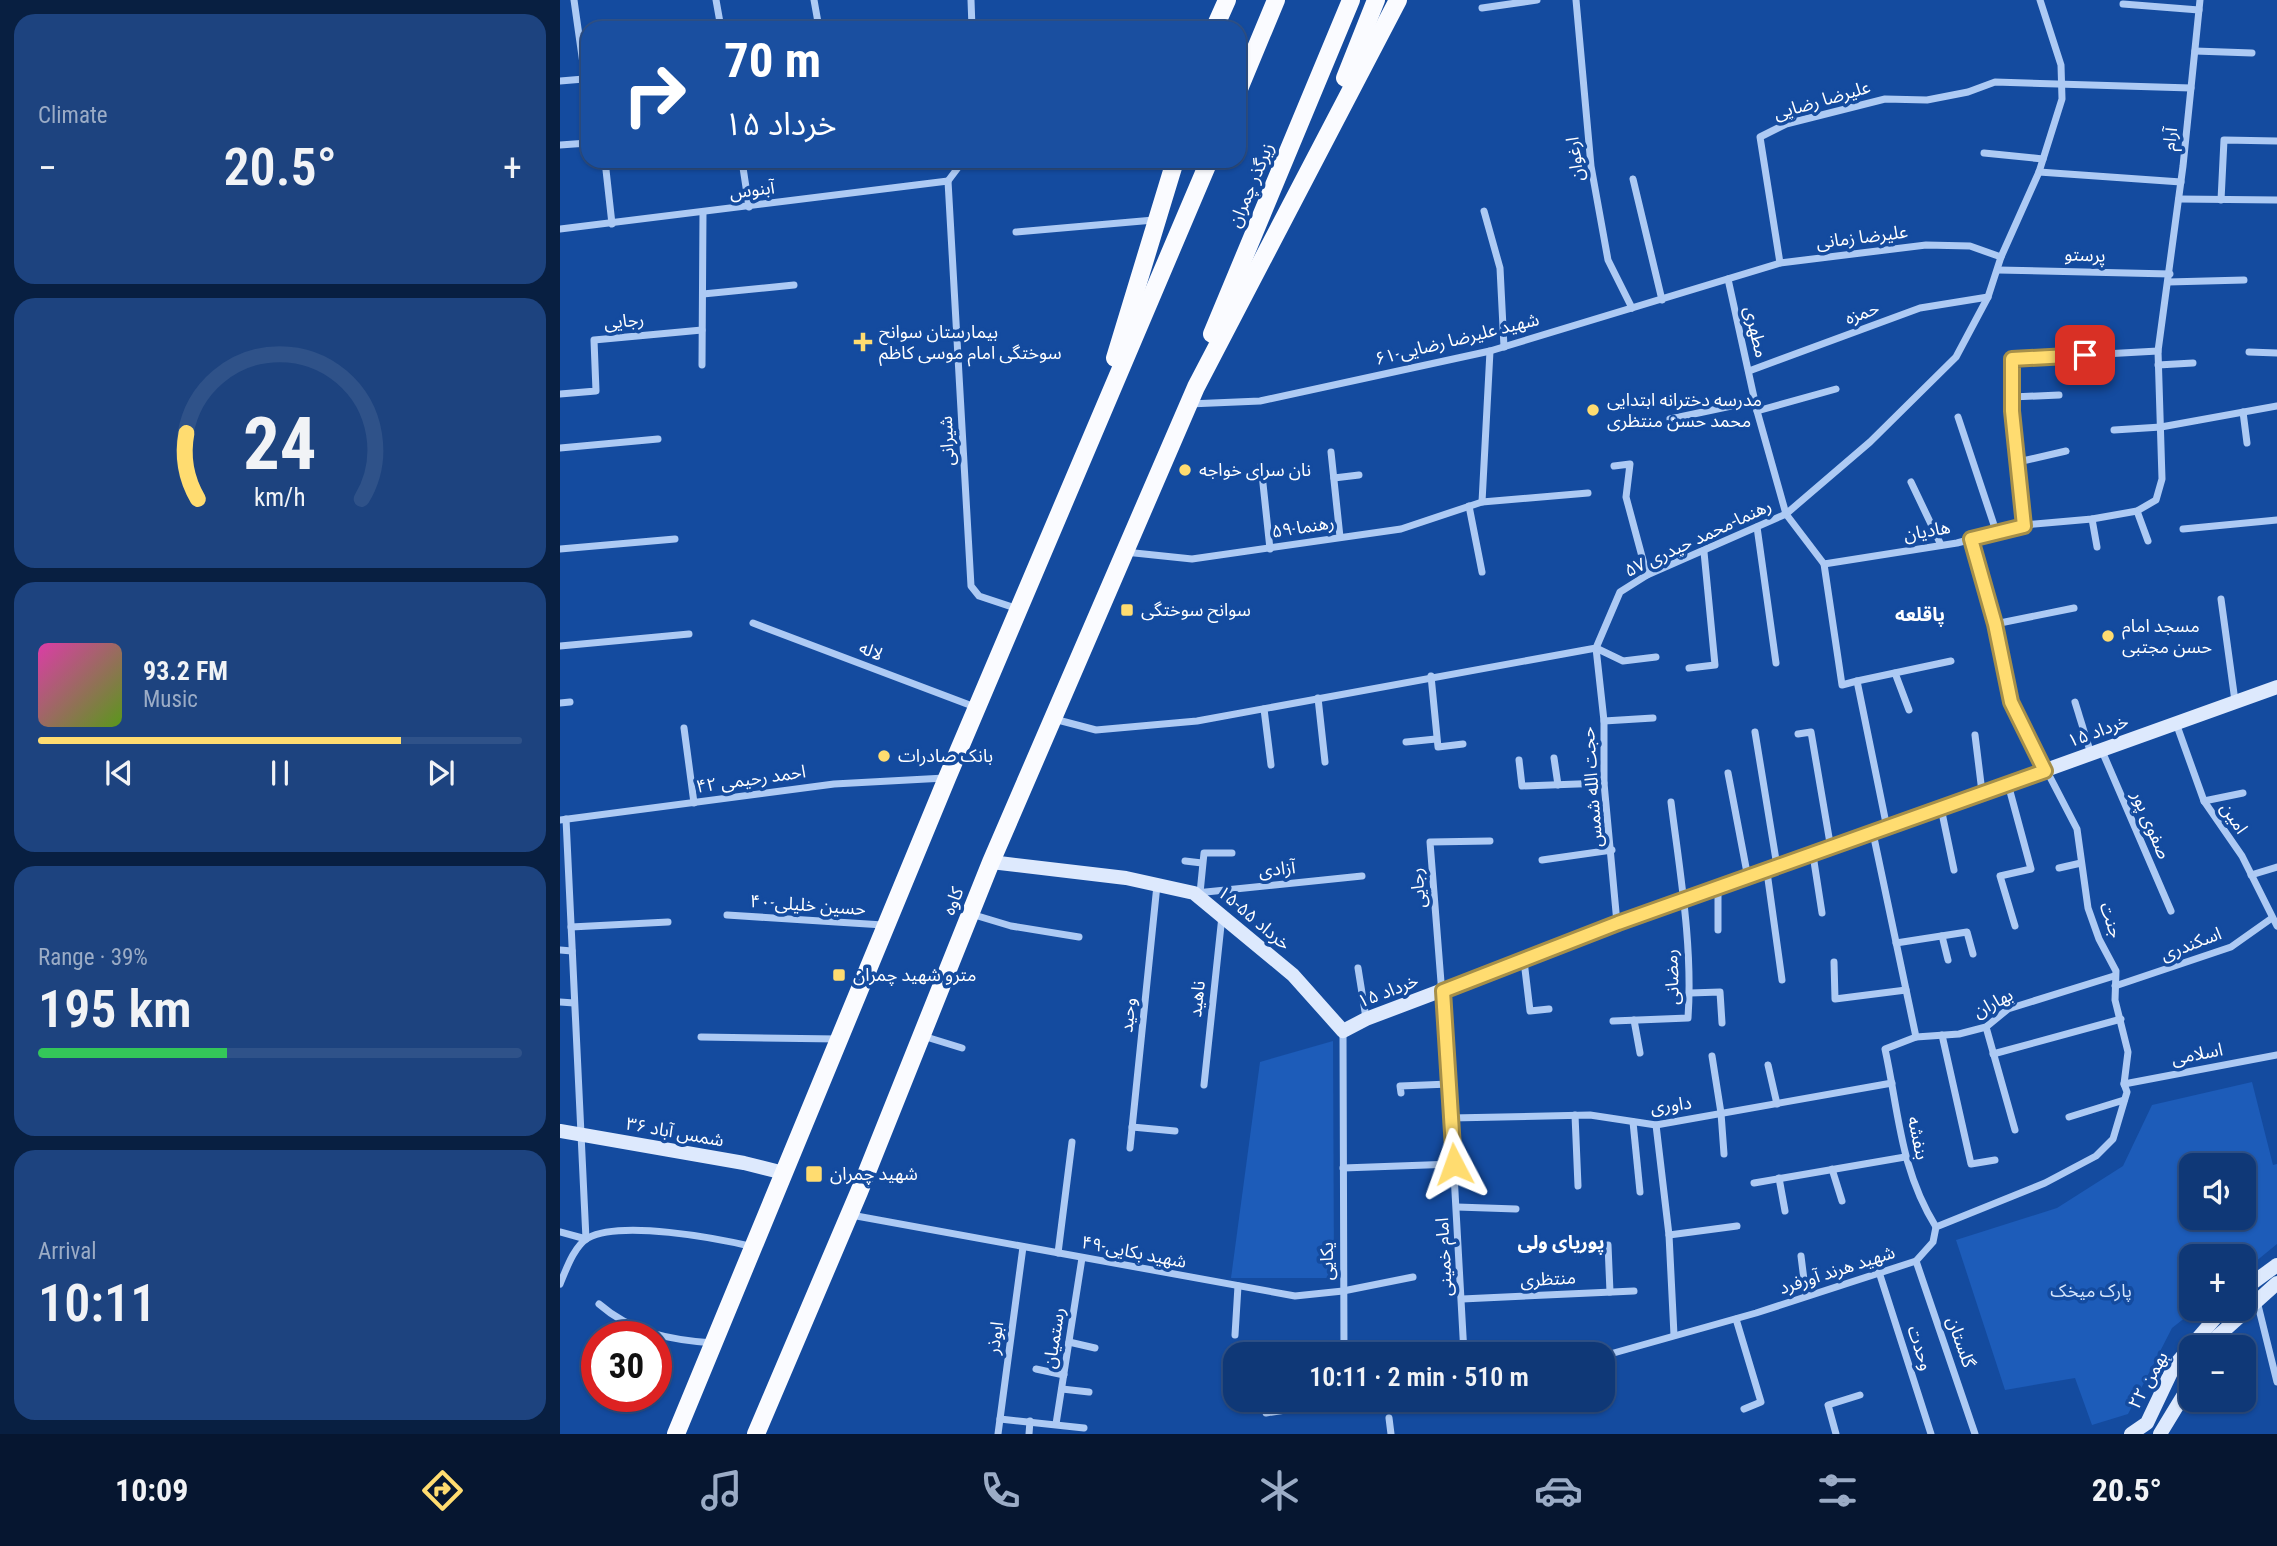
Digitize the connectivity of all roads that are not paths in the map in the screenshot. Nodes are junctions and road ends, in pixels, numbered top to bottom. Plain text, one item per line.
1 (574, 0) edge
2 (716, 0) edge
3 (814, 0) edge
4 (971, 0) edge
5 (1225, 0) edge
6 (1276, 0) edge
7 (1351, 0) edge
8 (1376, 0) edge
9 (1398, 0) edge
10 (1537, 0) edge
11 (1576, 0) edge
12 (2040, 0) edge
13 (2200, 0) edge
14 (2123, 5) dead end
15 (1482, 8) dead end
16 (2199, 10) junction
17 (720, 21) edge
18 (818, 21) edge
19 (972, 21) edge
20 (1218, 21) edge
21 (2195, 51) junction
22 (2252, 53) dead end
23 (581, 55) edge
24 (1246, 72) edge
25 (581, 79) edge
26 (560, 81) edge
27 (2060, 82) junction
28 (2191, 88) junction
29 (2277, 141) edge
30 (581, 144) edge
31 (560, 145) edge
32 (1984, 153) dead end
33 (2043, 159) junction
34 (1314, 160) junction
35 (606, 168) edge
36 (743, 168) edge
37 (958, 168) edge
38 (1173, 168) edge
39 (1206, 168) edge
40 (2039, 172) junction
41 (1633, 179) dead end
42 (948, 181) junction
43 (2181, 182) junction
44 (2179, 199) junction
45 (2221, 200) junction
46 (2277, 200) edge
47 (749, 206) junction
48 (1484, 211) dead end
49 (703, 212) junction
50 (1157, 219) junction
51 (612, 223) junction
52 (560, 229) edge
53 (1016, 232) dead end
54 (2001, 257) junction
55 (1780, 263) junction
56 (1998, 270) junction
57 (2169, 278) junction
58 (1728, 279) junction
59 (2244, 280) dead end
60 (794, 285) dead end
61 (703, 293) junction
62 (1989, 297) junction
63 (1662, 300) junction
64 (1632, 308) junction
65 (702, 330) junction
66 (1504, 347) junction
67 (1490, 351) junction
68 (2158, 351) junction
69 (2249, 352) dead end
70 (2277, 353) edge
71 (2193, 363) dead end
72 (702, 365) dead end
73 (2158, 365) junction
74 (1749, 371) junction
75 (1196, 387) junction
76 (1836, 389) dead end
77 (560, 394) edge
78 (2059, 395) dead end
79 (2277, 396) edge
80 (2012, 397) junction
81 (1755, 401) junction
82 (1189, 404) junction
83 (2276, 406) edge
84 (1758, 411) junction
85 (2243, 412) junction
86 (1958, 417) dead end
87 (1671, 419) dead end
88 (2161, 427) junction
89 (2114, 430) dead end
90 (1092, 432) junction
91 (658, 439) dead end
92 (2247, 443) dead end
93 (560, 447) edge
94 (2066, 451) dead end
95 (1331, 452) dead end
96 (2018, 462) junction
97 (1261, 465) dead end
98 (1614, 466) dead end
99 (1359, 475) dead end
100 (1334, 478) junction
101 (1911, 482) dead end
102 (1588, 493) dead end
103 (2157, 500) joint
104 (1482, 502) junction
105 (1469, 506) junction
106 (2137, 510) junction
107 (1786, 514) junction
108 (2092, 519) junction
109 (2277, 520) edge
110 (2024, 526) junction
111 (1757, 527) junction
112 (2183, 529) dead end
113 (1997, 534) junction
114 (1340, 537) junction
115 (675, 539) dead end
116 (1971, 539) junction
117 (2148, 541) dead end
118 (1941, 545) junction
119 (2097, 547) dead end
120 (560, 549) edge
121 (1270, 549) junction
122 (1125, 552) junction
123 (1704, 552) junction
124 (1824, 564) junction
125 (1482, 572) dead end
126 (1647, 575) junction
127 (2221, 599) dead end
128 (2074, 608) dead end
129 (1019, 609) junction
130 (753, 623) dead end
131 (1995, 624) junction
132 (689, 634) dead end
133 (560, 646) edge
134 (1596, 648) junction
135 (1656, 657) dead end
136 (1951, 661) dead end
137 (1776, 663) dead end
138 (1689, 668) dead end
139 (1895, 673) junction
140 (1431, 676) junction
141 (1857, 681) junction
142 (2277, 687) edge
143 (1318, 698) junction
144 (2235, 701) junction
145 (570, 702) dead end
146 (2075, 702) dead end
147 (560, 703) edge
148 (977, 708) junction
149 (1264, 709) junction
150 (1909, 710) dead end
151 (1053, 718) junction
152 (1653, 718) dead end
153 (1604, 721) junction
154 (2176, 722) junction
155 (684, 728) dead end
156 (1755, 732) dead end
157 (1798, 734) dead end
158 (1975, 735) dead end
159 (1406, 742) dead end
160 (1437, 743) junction
161 (1463, 744) dead end
162 (2096, 752) junction
163 (1554, 758) dead end
164 (1519, 760) dead end
165 (1325, 762) dead end
166 (1271, 765) dead end
167 (2045, 771) junction
168 (1728, 773) dead end
169 (947, 778) junction
170 (1604, 783) junction
171 (2008, 784) junction
172 (1558, 785) junction
173 (1983, 793) junction
174 (2243, 793) dead end
175 (2204, 801) junction
176 (1671, 802) dead end
177 (694, 803) junction
178 (1941, 808) junction
179 (563, 819) edge
180 (1880, 831) junction
181 (1490, 841) dead end
182 (1831, 849) junction
183 (1612, 850) junction
184 (1232, 853) dead end
185 (1813, 855) junction
186 (1542, 860) dead end
187 (1185, 861) dead end
188 (991, 862) junction
189 (1202, 863) junction
190 (2081, 863) junction
191 (2277, 867) edge
192 (2059, 868) dead end
193 (1772, 870) junction
194 (1954, 870) dead end
195 (2251, 875) junction
196 (1363, 876) dead end
197 (1748, 879) junction
198 (1157, 885) junction
199 (1718, 890) junction
200 (1197, 893) junction
201 (1683, 901) junction
202 (2171, 911) dead end
203 (1822, 913) dead end
204 (970, 914) junction
205 (727, 915) dead end
206 (1222, 915) junction
207 (2272, 918) junction
208 (668, 922) dead end
209 (1618, 923) junction
210 (888, 925) junction
211 (2015, 926) dead end
212 (2277, 926) edge
213 (571, 927) junction
214 (1718, 930) dead end
215 (1942, 936) junction
216 (1079, 937) dead end
217 (1896, 943) junction
218 (560, 950) edge
219 (572, 951) junction
220 (1973, 954) dead end
221 (1948, 960) dead end
222 (1524, 961) junction
223 (1834, 962) dead end
224 (1358, 968) dead end
225 (2114, 976) junction
226 (1782, 980) dead end
227 (2115, 986) junction
228 (1906, 990) junction
229 (1443, 991) junction
230 (1690, 993) junction
231 (560, 1002) edge
232 (574, 1003) junction
233 (1549, 1009) dead end
234 (1366, 1019) junction
235 (2121, 1019) junction
236 (1634, 1020) junction
237 (1613, 1021) dead end
238 (1722, 1023) dead end
239 (1986, 1027) junction
240 (1343, 1031) junction
241 (1942, 1035) junction
242 (922, 1036) junction
243 (701, 1037) dead end
244 (1916, 1037) junction
245 (840, 1039) junction
246 (962, 1048) dead end
247 (1885, 1049) joint
248 (1640, 1053) dead end
249 (1993, 1054) junction
250 (2277, 1055) edge
251 (1712, 1056) dead end
252 (1768, 1065) dead end
253 (1892, 1083) junction
254 (1449, 1084) junction
255 (2124, 1084) junction
256 (1204, 1085) dead end
257 (1401, 1093) dead end
258 (2124, 1100) junction
259 (1777, 1104) junction
260 (1721, 1114) junction
261 (1575, 1115) junction
262 (1451, 1118) junction
263 (2070, 1118) dead end
264 (1633, 1122) junction
265 (1656, 1125) junction
266 (1132, 1128) junction
267 (2015, 1130) dead end
268 (560, 1131) edge
269 (1175, 1131) dead end
270 (579, 1135) junction
271 (1072, 1142) dead end
272 (1130, 1148) dead end
273 (1724, 1154) dead end
274 (1905, 1157) junction
275 (1996, 1160) dead end
276 (1454, 1164) junction
277 (1343, 1168) junction
278 (1832, 1169) junction
279 (784, 1173) junction
280 (1779, 1178) junction
281 (1754, 1183) dead end
282 (1578, 1186) dead end
283 (1640, 1192) dead end
284 (1842, 1201) dead end
285 (1457, 1207) junction
286 (1516, 1209) dead end
287 (1786, 1210) dead end
288 (850, 1214) junction
289 (1737, 1226) dead end
290 (1936, 1227) junction
291 (560, 1232) edge
292 (1669, 1235) junction
293 (586, 1239) junction
294 (1608, 1245) dead end
295 (754, 1247) junction
296 (1023, 1247) junction
297 (1058, 1254) junction
298 (1801, 1256) dead end
299 (1082, 1258) junction
300 (1916, 1261) junction
301 (2277, 1265) edge
302 (1878, 1272) junction
303 (1413, 1277) dead end
304 (2256, 1280) edge
305 (2277, 1283) edge
306 (560, 1284) edge
307 (1238, 1286) junction
308 (1343, 1291) junction
309 (1634, 1291) dead end
310 (1610, 1292) junction
311 (1807, 1296) junction
312 (1462, 1299) junction
313 (2257, 1299) junction
314 (599, 1304) dead end
315 (1736, 1319) junction
316 (2213, 1321) edge
317 (1234, 1335) dead end
318 (1674, 1335) junction
319 (2219, 1335) edge
320 (1069, 1342) junction
321 (1344, 1342) edge
322 (1464, 1342) edge
323 (714, 1343) junction
324 (1095, 1348) dead end
325 (1615, 1352) edge
326 (1036, 1369) dead end
327 (1064, 1375) junction
328 (2277, 1382) edge
329 (1062, 1389) junction
330 (1089, 1392) dead end
331 (1860, 1395) dead end
332 (2179, 1403) edge
333 (1744, 1409) dead end
334 (1272, 1412) edge
335 (1266, 1413) dead end
336 (1389, 1418) dead end
337 (1000, 1419) junction
338 (1030, 1421) junction
339 (1056, 1424) junction
340 (1084, 1428) dead end
341 (676, 1434) edge
342 (756, 1434) edge
343 (998, 1434) edge
344 (1029, 1434) edge
345 (1391, 1434) edge
346 (1836, 1434) edge
347 (1931, 1434) edge
348 (1975, 1434) edge
349 (2131, 1434) edge
350 (2160, 1434) edge

1 - 23 street
2 - 17 street
3 - 18 street
4 - 19 street
5 - 20 main road
6 - 24 main road
7 - 75 main road, زیرگذر چمران
8 - 34 main road
9 - 34 main road
10 - 15 street
11 - 64 street, ارغوان
12 - 27 street, ۵۷ رهنما-محمد حیدری
13 - 16 street, آرام
14 - 16 street
16 - 21 street, آرام
21 - 22 street
21 - 28 street, آرام
25 - 26 street
27 - 28 street
27 - 33 street, ۵۷ رهنما-محمد حیدری
27 - 55 street, علیرضا رضایی
28 - 43 street, آرام
29 - 45 street
30 - 31 street
32 - 33 street
33 - 40 street, ۵۷ رهنما-محمد حیدری
34 - 75 main road
35 - 51 street
36 - 47 street
37 - 42 street
38 - 50 main road
39 - 90 main road
40 - 43 street
40 - 54 street, ۵۷ رهنما-محمد حیدری
41 - 63 street
42 - 47 street, آبنوس
42 - 129 street, شیرانی
43 - 44 street, آرام
44 - 45 street
44 - 57 street, آرام
45 - 46 street
47 - 49 street, آبنوس
48 - 66 street
49 - 51 street, آبنوس
49 - 61 street
50 - 53 street
50 - 90 main road
51 - 52 street, آبنوس
54 - 55 street, علیرضا زمانی
54 - 56 street, ۵۷ رهنما-محمد حیدری
55 - 58 street, علیرضا زمانی
56 - 57 street, پرستو
56 - 62 street, ۵۷ رهنما-محمد حیدری
57 - 59 street
57 - 68 street, آرام
58 - 63 street, ۶۱-شهید علیرضا رضایی
58 - 74 street, مطهری
60 - 61 street
61 - 65 street
62 - 74 street, حمزه
62 - 107 street, ۵۷ رهنما-محمد حیدری
63 - 64 street, ۶۱-شهید علیرضا رضایی
64 - 66 street, ۶۱-شهید علیرضا رضایی
65 - 72 street
65 - 77 street, رجایی
66 - 67 street, ۶۱-شهید علیرضا رضایی
67 - 82 street, ۶۱-شهید علیرضا رضایی
67 - 104 street
68 - 73 street, آرام
68 - 80 street
69 - 70 street
71 - 73 street
73 - 88 street, آرام
74 - 81 street, مطهری
75 - 82 main road, کاوه
76 - 84 street
78 - 80 street
79 - 83 street
80 - 96 street
81 - 84 street, مطهری
81 - 87 street
82 - 122 main road, کاوه
83 - 85 street
84 - 107 street, مطهری
85 - 88 street
85 - 92 street
86 - 113 street
88 - 89 street
88 - 103 street, آرام
90 - 129 main road
91 - 93 street
94 - 96 street
95 - 100 street
96 - 110 street
97 - 121 street
98 - 126 street
99 - 100 street
100 - 114 street
101 - 118 street
102 - 104 street, ۵۹-رهنما
103 - 106 street, هادیان
104 - 105 street, ۵۹-رهنما
105 - 114 street, ۵۹-رهنما
105 - 125 street
106 - 108 street, هادیان
106 - 117 street
107 - 111 street, ۵۷ رهنما-محمد حیدری
107 - 124 street
108 - 110 street, هادیان
108 - 119 street
109 - 112 street
110 - 113 street, هادیان
111 - 123 street, ۵۷ رهنما-محمد حیدری
111 - 137 street
113 - 116 street, هادیان
114 - 121 street, ۵۹-رهنما
115 - 120 street
116 - 118 street, هادیان
116 - 131 street, جنت
118 - 124 street, هادیان
121 - 122 street, ۵۹-رهنما
122 - 151 main road, کاوه
123 - 126 street, ۵۷ رهنما-محمد حیدری
123 - 138 street
124 - 141 street
126 - 134 street, ۵۷ رهنما-محمد حیدری
127 - 144 street
128 - 131 street
129 - 148 main road
130 - 148 street, لاله
131 - 167 street, جنت
132 - 133 street
134 - 135 street
134 - 140 street
134 - 153 street, حجت الله شمس
136 - 139 street
139 - 141 street
139 - 150 street
140 - 143 street
140 - 160 street
141 - 180 street
142 - 144 street, ۱۵ خرداد
143 - 149 street
143 - 165 street
144 - 154 street, ۱۵ خرداد
145 - 147 street
146 - 162 street, صفوی پور
148 - 169 main road
149 - 151 street
149 - 166 street
151 - 188 main road, کاوه
152 - 153 street
153 - 170 street, حجت الله شمس
154 - 162 street, ۱۵ خرداد
154 - 175 street, امین
155 - 177 street
156 - 193 street
157 - 182 street
158 - 173 street
159 - 160 street
160 - 161 street
162 - 167 street, ۱۵ خرداد
162 - 202 street, صفوی پور
163 - 172 street
164 - 172 street
167 - 171 street, ۱۵ خرداد
167 - 190 street, جنت
168 - 197 street
169 - 177 street, ۴۲ احمد رحیمی
169 - 210 main road
170 - 172 street
170 - 183 street, حجت الله شمس
171 - 173 street, ۱۵ خرداد
171 - 211 street
173 - 178 street, ۱۵ خرداد
174 - 175 street
175 - 195 street, امین
176 - 201 street, رمضانی
177 - 179 street, ۴۲ احمد رحیمی
178 - 180 street, ۱۵ خرداد
178 - 194 street
179 - 213 street
180 - 182 street, ۱۵ خرداد
180 - 217 street
181 - 229 street, رجایی
182 - 185 street, ۱۵ خرداد
183 - 186 street
183 - 209 street, حجت الله شمس
184 - 189 street
185 - 193 street, ۱۵ خرداد
185 - 203 street
187 - 189 street
188 - 198 street, ۱۵-۵۵ خرداد
188 - 204 main road, کاوه
189 - 200 street
190 - 192 street
190 - 225 street, جنت
191 - 195 street
193 - 197 street, ۱۵ خرداد
193 - 226 street
195 - 207 street, امین
196 - 200 street, آزادی
197 - 199 street, ۱۵ خرداد
198 - 200 street, ۱۵-۵۵ خرداد
198 - 266 street, وحید
199 - 201 street, ۱۵ خرداد
199 - 214 street
200 - 206 street, ۱۵-۵۵ خرداد
201 - 209 street, ۱۵ خرداد
201 - 230 street, رمضانی
204 - 216 street
204 - 242 main road, کاوه
205 - 210 street, ۴۰-حسین خلیلی
206 - 240 street, ۱۵-۵۵ خرداد
206 - 256 street, ناهید
207 - 212 street, امین
207 - 227 street, اسکندری
208 - 213 street
209 - 222 street, ۱۵ خرداد
210 - 245 main road
213 - 219 street
215 - 217 street
215 - 220 street
215 - 221 street
217 - 228 street
218 - 219 street
219 - 232 street
222 - 229 street, ۱۵ خرداد
222 - 233 street
223 - 228 street
224 - 234 street
225 - 227 street, جنت
225 - 239 street, بهاران
227 - 235 street, جنت
228 - 244 street
229 - 234 street, ۱۵ خرداد
229 - 254 street, امام خمینی
230 - 236 street, رمضانی
230 - 238 street
231 - 232 street
232 - 270 street
234 - 240 street, ۱۵ خرداد
235 - 249 street
235 - 255 street, جنت
236 - 237 street, رمضانی
236 - 248 street
239 - 241 street, بهاران
239 - 249 street
240 - 277 street, یکایی
241 - 244 street, بهاران
241 - 275 street
242 - 246 street
242 - 288 main road, کاوه
243 - 245 street
244 - 247 street, بهاران
245 - 279 main road
247 - 253 street, بنفشه
249 - 267 street
250 - 255 street, اسلامی
251 - 260 street
252 - 259 street
253 - 259 street, داوری
253 - 274 street, بنفشه
254 - 257 street
254 - 262 street, امام خمینی
255 - 258 street
258 - 263 street
258 - 290 street
259 - 260 street, داوری
260 - 265 street, داوری
260 - 273 street
261 - 262 street, داوری
261 - 264 street, داوری
261 - 282 street
262 - 276 street, امام خمینی
264 - 265 street, داوری
264 - 283 street
265 - 292 street
266 - 269 street
266 - 272 street, وحید
268 - 270 street, شمس آباد ۳۶
270 - 279 street, شمس آباد ۳۶
270 - 293 street
271 - 297 street
274 - 278 street
274 - 290 street, بنفشه
276 - 277 street
276 - 285 street, امام خمینی
277 - 308 street, یکایی
278 - 280 street
278 - 284 street
279 - 295 main road
280 - 281 street
280 - 287 street
285 - 286 street
285 - 312 street, امام خمینی
288 - 296 street, ۴۹-شهید بکایی
288 - 342 main road, کاوه
289 - 292 street
290 - 300 street, شهید هرند آورفرد
291 - 293 street
292 - 318 street
293 - 295 street
293 - 306 street
294 - 310 street
295 - 323 main road
296 - 297 street, ۴۹-شهید بکایی
296 - 337 street, ابوذر
297 - 299 street, ۴۹-شهید بکایی
298 - 311 street
299 - 307 street, ۴۹-شهید بکایی
299 - 320 street, رستمیان
300 - 302 street, شهید هرند آورفرد
300 - 348 street, گلستان
301 - 304 street
302 - 311 street, شهید هرند آورفرد
302 - 347 street, وحدت
303 - 308 street, ۴۹-شهید بکایی
305 - 313 street
307 - 308 street, ۴۹-شهید بکایی
307 - 317 street
308 - 321 street, یکایی
309 - 310 street, منتظری
310 - 312 street, منتظری
311 - 315 street, شهید هرند آورفرد
312 - 322 street, امام خمینی
313 - 319 street
313 - 328 street
314 - 323 street
315 - 318 street, شهید هرند آورفرد
315 - 333 street
316 - 349 street, ۲۲ بهمن
318 - 325 street, شهید هرند آورفرد
320 - 324 street
320 - 327 street, رستمیان
323 - 341 main road
326 - 327 street
327 - 329 street, رستمیان
329 - 330 street
329 - 339 street, رستمیان
331 - 346 street
332 - 350 street, ۲۲ بهمن
334 - 335 street
336 - 345 street
337 - 338 street
337 - 343 street, ابوذر
338 - 339 street
338 - 344 street
339 - 340 street

